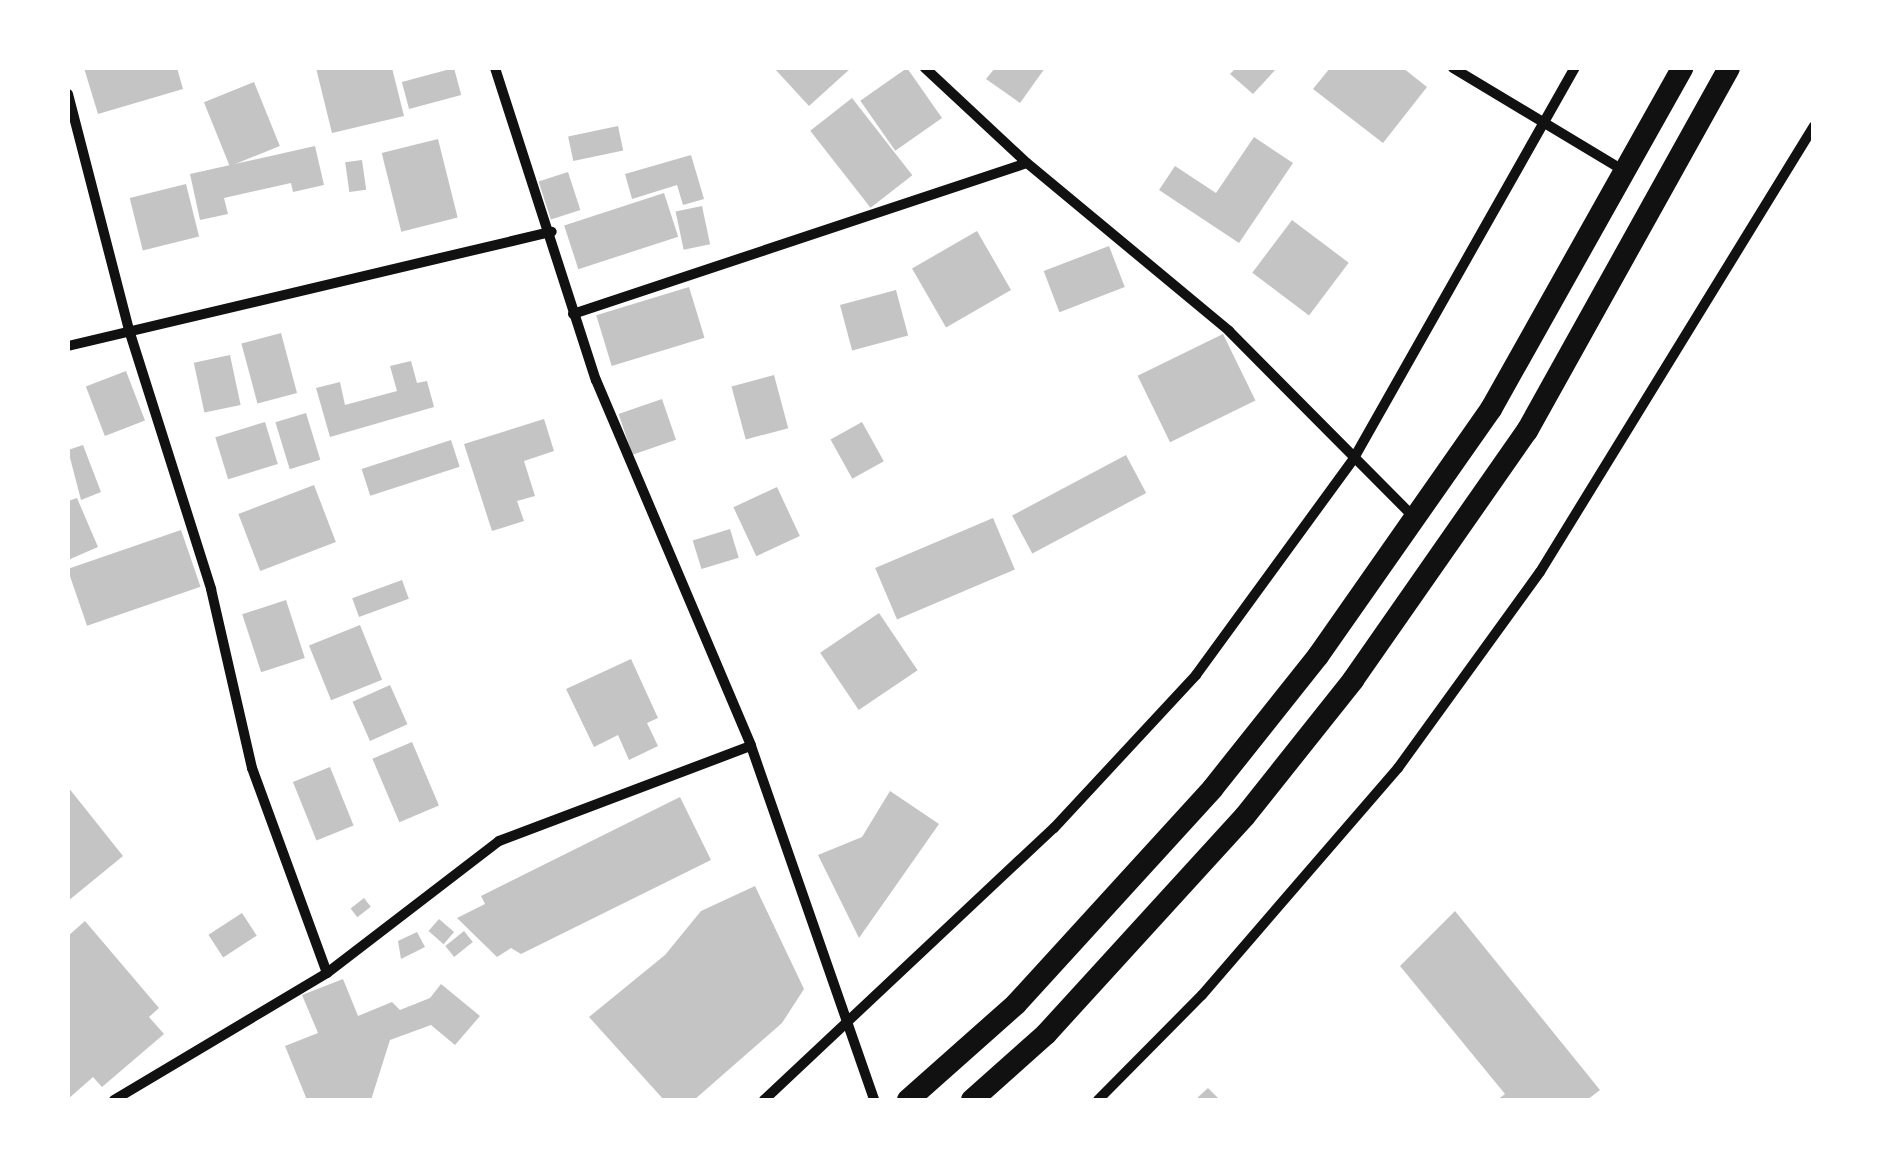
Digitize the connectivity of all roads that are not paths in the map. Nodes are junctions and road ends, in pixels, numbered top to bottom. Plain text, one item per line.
1 (495, 68) edge
2 (925, 68) edge
3 (1453, 68) edge
4 (1576, 68) edge
5 (1682, 68) edge
6 (1728, 68) edge
7 (68, 94) edge
8 (1546, 126) junction
9 (1814, 126) edge
10 (1026, 163) junction
11 (1623, 170) junction
12 (552, 232) junction
13 (574, 314) junction
14 (129, 330) junction
15 (68, 346) edge
16 (1354, 458) junction
17 (1414, 518) junction
18 (752, 746) junction
19 (326, 972) junction
20 (849, 1026) junction
21 (114, 1100) edge
22 (764, 1100) edge
23 (874, 1100) edge
24 (908, 1100) edge
25 (972, 1100) edge
26 (1098, 1100) edge

1 - 12 street
2 - 10 street
3 - 8 street
4 - 8 street
5 - 11 main road
6 - 25 main road
7 - 14 street
8 - 11 street
8 - 16 street
9 - 26 street
10 - 13 street
10 - 16 street
11 - 17 main road
12 - 13 street
12 - 14 street
13 - 18 street
14 - 15 street
14 - 19 street
16 - 17 street
16 - 20 street
17 - 24 main road
18 - 19 street
18 - 20 street
19 - 21 street
20 - 22 street
20 - 23 street

